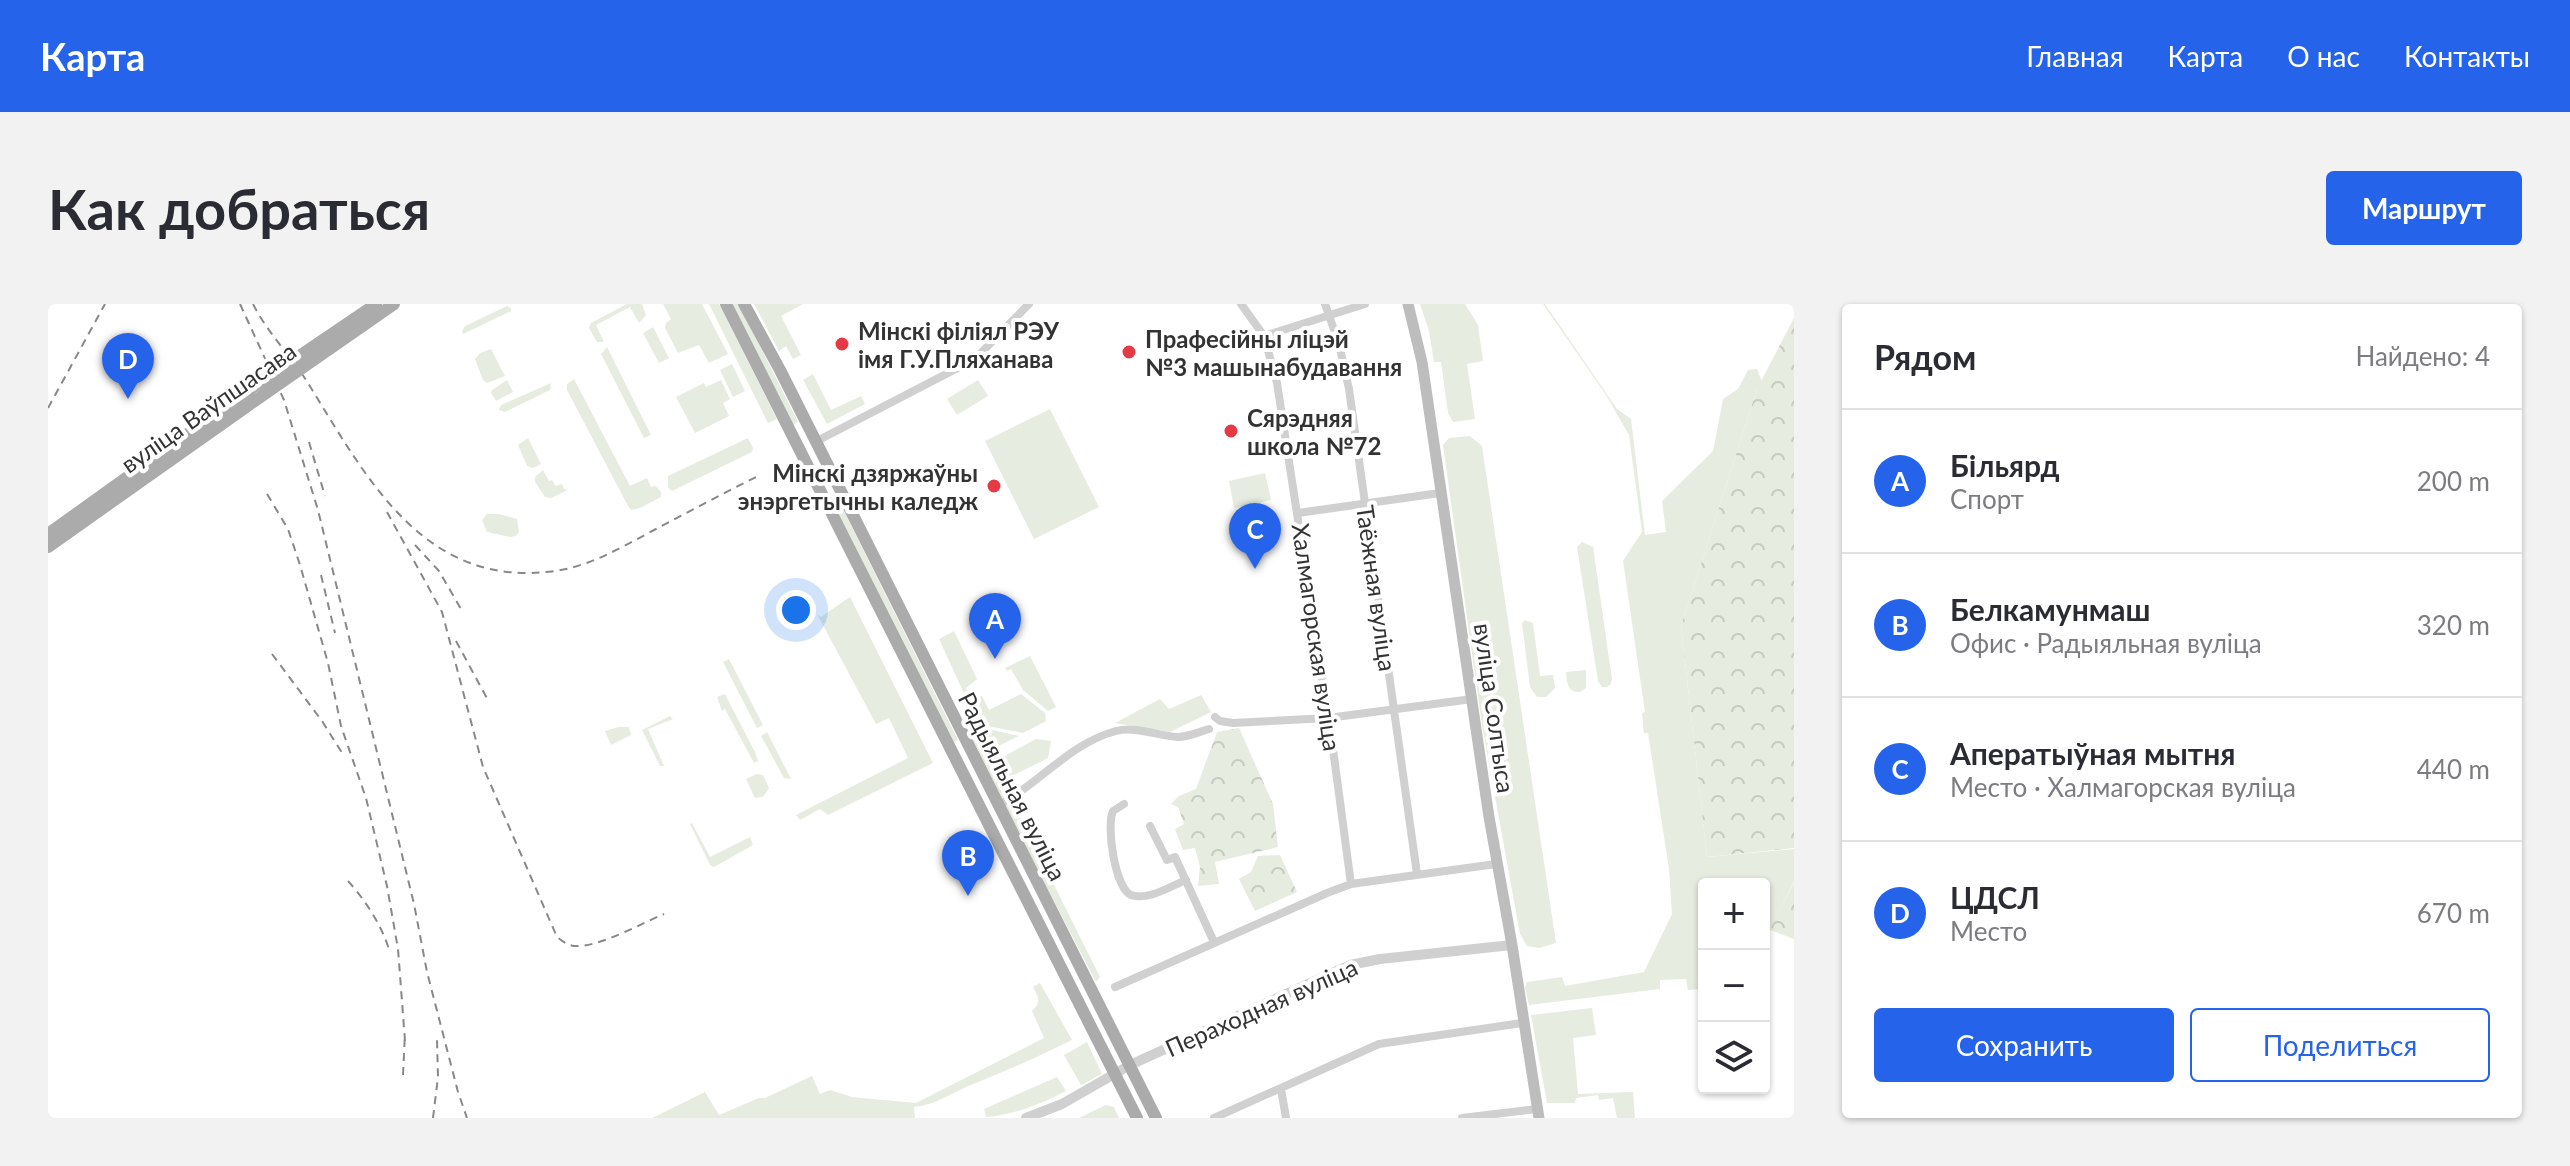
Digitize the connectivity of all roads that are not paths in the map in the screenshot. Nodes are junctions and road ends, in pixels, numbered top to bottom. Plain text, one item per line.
1 (376, 304) edge
2 (394, 304) edge
3 (726, 304) edge
4 (744, 304) edge
5 (1029, 304) edge
6 (1241, 304) edge
7 (1325, 304) edge
8 (1365, 304) edge
9 (1408, 304) edge
10 (1330, 315) junction
11 (358, 323) junction
12 (1264, 336) junction
13 (243, 402) junction
14 (815, 442) junction
15 (1440, 493) junction
16 (1365, 503) junction
17 (1298, 513) junction
18 (48, 534) edge
19 (48, 547) edge
20 (1472, 699) junction
21 (1394, 710) junction
22 (1215, 717) dead end
23 (1328, 718) junction
24 (1209, 729) dead end
25 (1124, 804) dead end
26 (999, 805) junction
27 (1150, 826) dead end
28 (1496, 864) junction
29 (1417, 874) junction
30 (1186, 880) junction
31 (1351, 884) junction
32 (1043, 895) junction
33 (1029, 903) junction
34 (1214, 942) junction
35 (1512, 945) junction
36 (1115, 987) dead end
37 (1522, 1023) junction
38 (1130, 1065) junction
39 (1115, 1073) junction
40 (1281, 1089) junction
41 (1538, 1113) edge
42 (1026, 1118) edge
43 (1137, 1118) edge
44 (1156, 1118) edge
45 (1214, 1118) edge
46 (1286, 1118) edge
47 (1462, 1118) edge

1 - 11 main road, вуліца Ваўпшасава
2 - 11 main road, вуліца Ваўпшасава
3 - 33 main road, Радыяльная вуліца
4 - 14 main road, Радыяльная вуліца
5 - 14 street
6 - 12 street, Халмагорская вуліца
7 - 10 street, Таёжная вуліца
8 - 10 street
9 - 15 main road, вуліца Солтыса
10 - 12 street
10 - 16 street, Таёжная вуліца
11 - 13 main road, вуліца Ваўпшасава, bridge
12 - 17 street, Халмагорская вуліца
13 - 18 main road, вуліца Ваўпшасава
13 - 19 main road, вуліца Ваўпшасава
14 - 26 main road, Радыяльная вуліца
15 - 16 street
15 - 20 main road, вуліца Солтыса
16 - 17 street
16 - 21 street, Таёжная вуліца
17 - 23 street, Халмагорская вуліца
20 - 21 street
20 - 28 main road, вуліца Солтыса
21 - 23 street
21 - 29 street, Таёжная вуліца
22 - 23 street
23 - 31 street, Халмагорская вуліца
24 - 26 street
25 - 30 street
26 - 32 main road, Радыяльная вуліца
27 - 30 street
28 - 29 street
28 - 35 main road, вуліца Солтыса
29 - 31 street
30 - 34 street
31 - 34 street
32 - 33 main road
32 - 38 main road, Радыяльная вуліца
33 - 39 main road, Радыяльная вуліца
34 - 36 street
35 - 37 main road, вуліца Солтыса
35 - 38 street, Пераходная вуліца
37 - 40 street
37 - 41 main road, вуліца Солтыса
38 - 39 street, Пераходная вуліца
38 - 44 main road, Радыяльная вуліца
39 - 42 street, Пераходная вуліца
39 - 43 main road, Радыяльная вуліца
40 - 45 street
40 - 46 street
41 - 47 street

